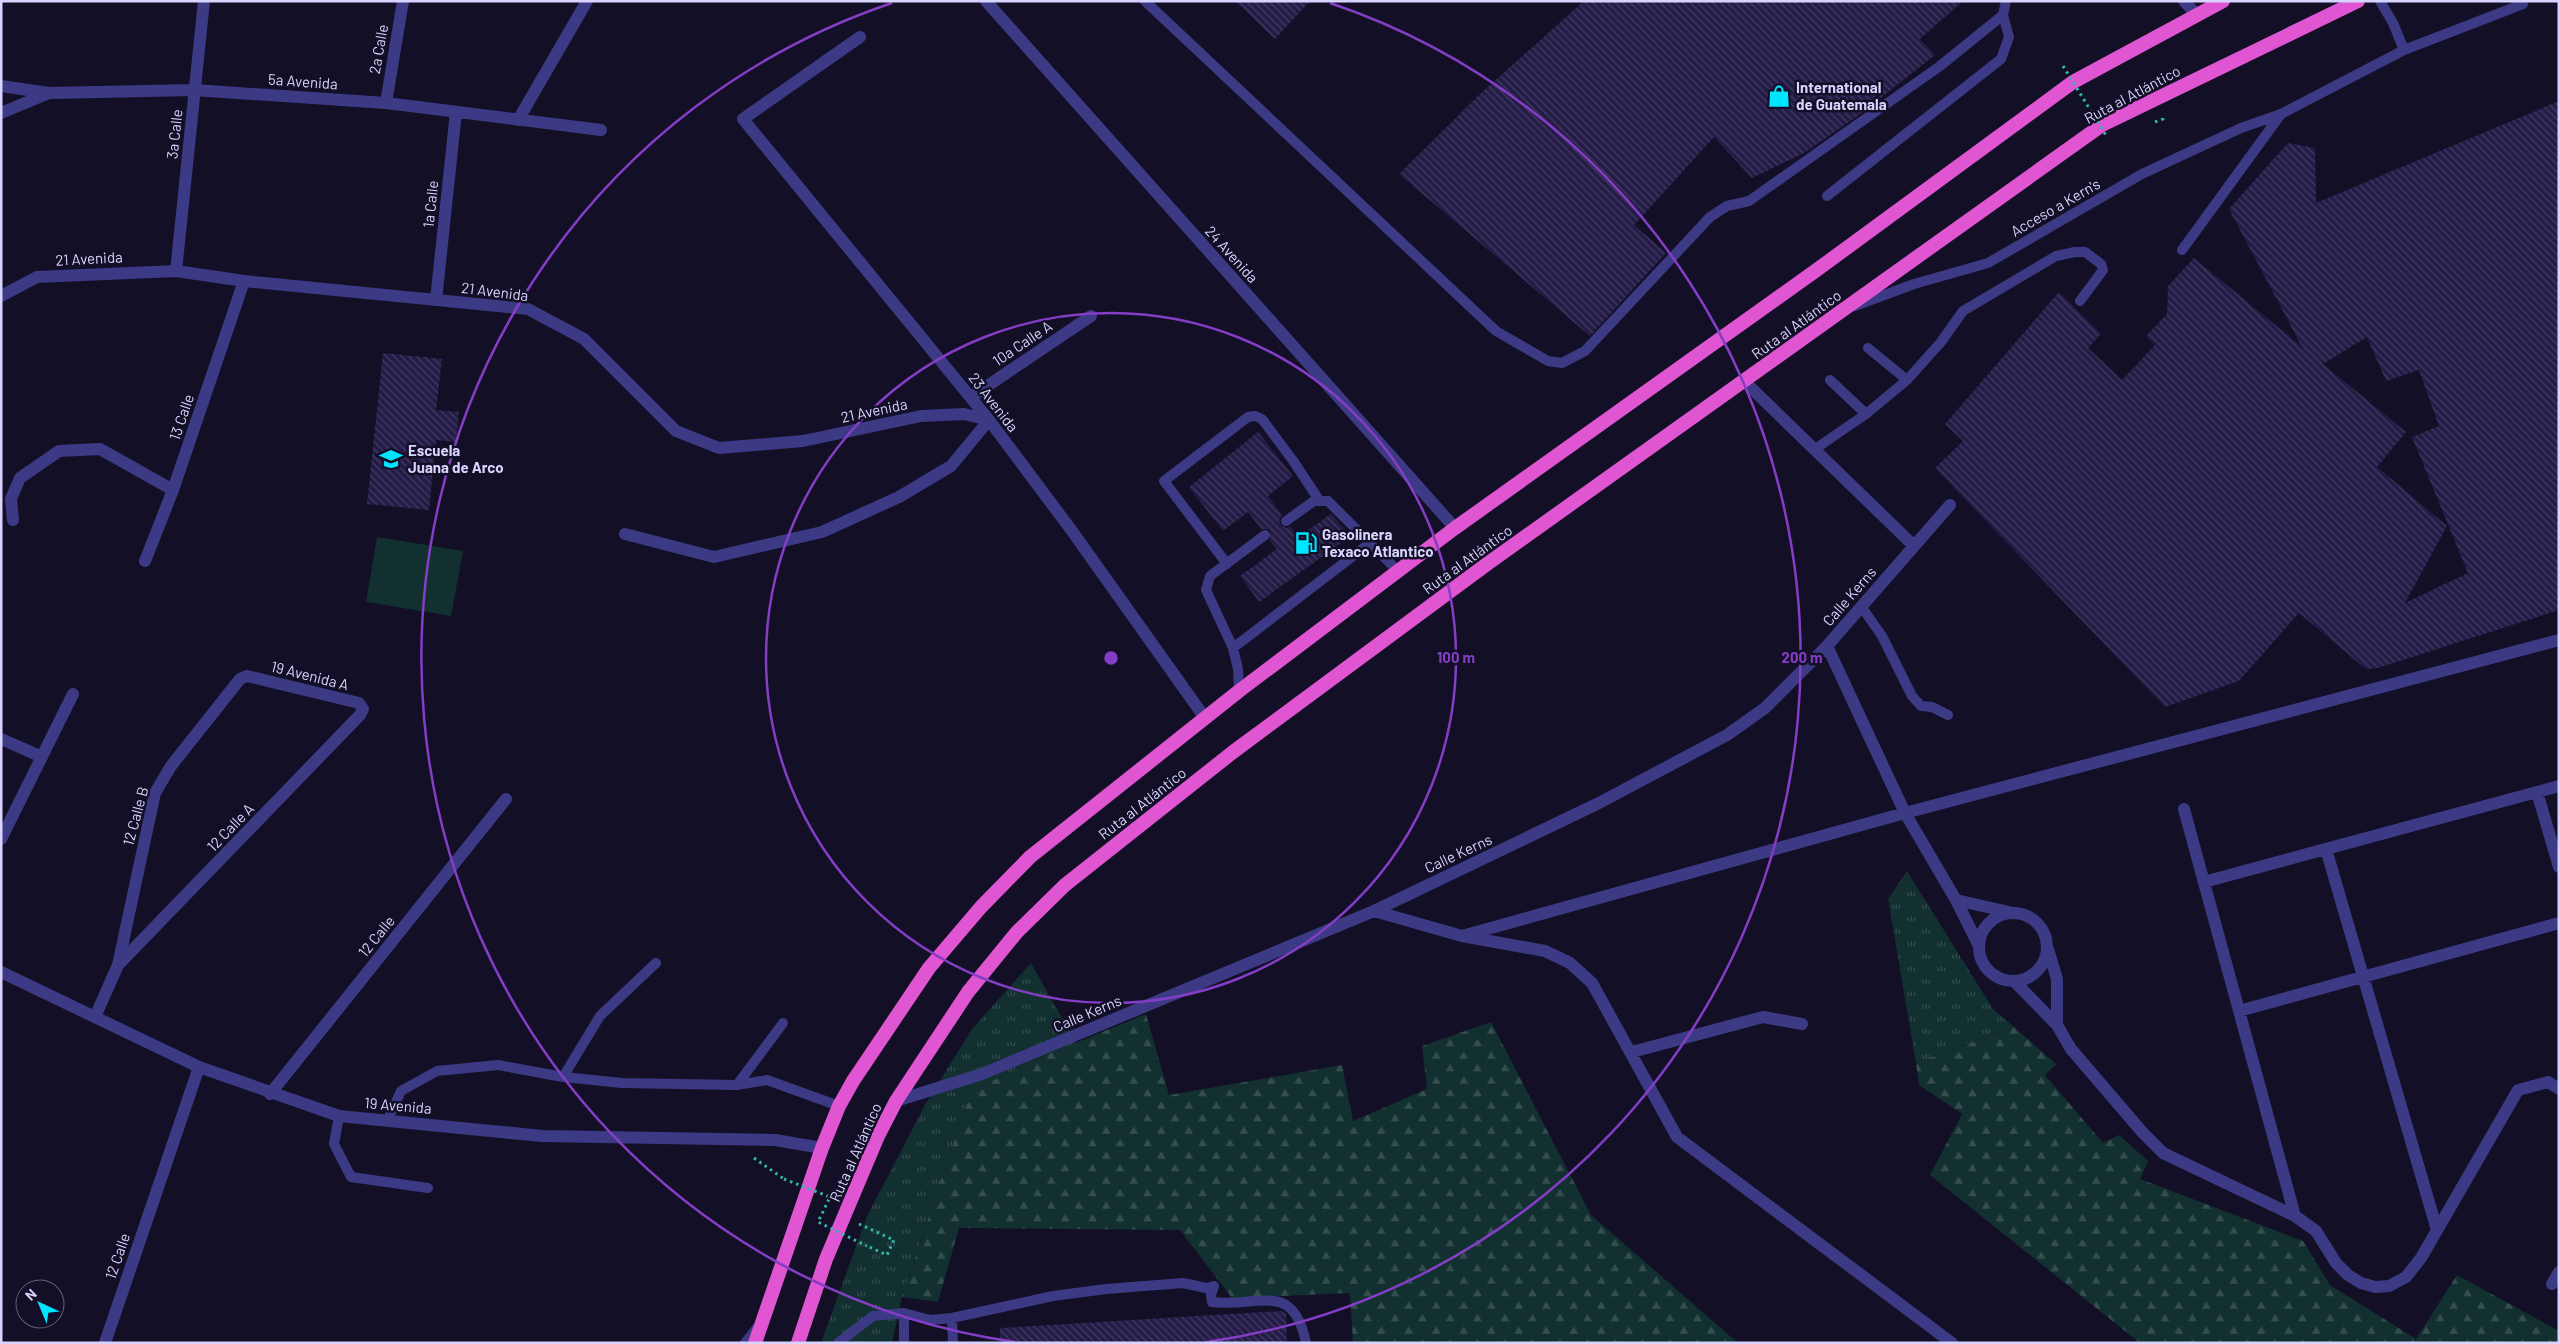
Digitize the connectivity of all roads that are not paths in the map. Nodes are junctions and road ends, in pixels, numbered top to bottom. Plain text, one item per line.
1 (204, 1) edge
2 (403, 1) edge
3 (587, 1) edge
4 (986, 1) edge
5 (1145, 1) edge
6 (2006, 1) edge
7 (2184, 1) edge
8 (2222, 1) edge
9 (2358, 1) edge
10 (2380, 1) edge
11 (2523, 4) dead end
12 (2196, 14) junction
13 (2003, 15) junction
14 (860, 37) dead end
15 (2404, 50) junction
16 (1, 86) edge
17 (194, 90) junction
18 (49, 93) junction
19 (386, 103) junction
20 (456, 112) junction
21 (1, 113) edge
22 (2281, 114) junction
23 (518, 120) junction
24 (601, 130) dead end
25 (1827, 196) dead end
26 (2182, 250) dead end
27 (176, 270) junction
28 (244, 281) junction
29 (1, 296) edge
30 (436, 300) junction
31 (2080, 301) dead end
32 (1840, 312) junction
33 (1091, 316) dead end
34 (1868, 348) dead end
35 (1830, 380) dead end
36 (1907, 380) junction
37 (1744, 382) junction
38 (971, 398) junction
39 (1866, 414) junction
40 (989, 420) junction
41 (1815, 449) junction
42 (173, 490) junction
43 (1319, 500) junction
44 (1950, 505) dead end
45 (13, 520) dead end
46 (1286, 521) dead end
47 (1455, 528) junction
48 (625, 534) dead end
49 (1265, 535) dead end
50 (1370, 543) junction
51 (1914, 546) junction
52 (145, 561) dead end
53 (1227, 564) junction
54 (1398, 571) junction
55 (1861, 606) junction
56 (2559, 640) edge
57 (1827, 646) junction
58 (1233, 648) junction
59 (247, 676) joint
60 (1239, 691) junction
61 (73, 694) dead end
62 (363, 709) joint
63 (1948, 715) dead end
64 (1205, 718) junction
65 (1, 739) edge
66 (42, 757) junction
67 (2559, 786) edge
68 (2537, 792) junction
69 (506, 800) dead end
70 (2184, 808) dead end
71 (1905, 813) junction
72 (1, 839) edge
73 (2326, 849) junction
74 (2559, 867) edge
75 (2204, 882) junction
76 (1956, 900) junction
77 (1374, 911) junction
78 (2012, 912) junction
79 (2559, 923) edge
80 (1462, 936) junction
81 (2048, 945) junction
82 (1979, 946) junction
83 (656, 963) dead end
84 (118, 965) junction
85 (1, 972) edge
86 (2363, 977) junction
87 (2014, 981) junction
88 (2239, 1011) junction
89 (95, 1017) junction
90 (782, 1023) dead end
91 (1802, 1024) dead end
92 (2057, 1025) junction
93 (1632, 1052) junction
94 (198, 1066) junction
95 (563, 1077) junction
96 (737, 1085) junction
97 (2559, 1089) edge
98 (270, 1094) junction
99 (896, 1101) junction
100 (839, 1106) junction
101 (338, 1116) junction
102 (387, 1121) junction
103 (822, 1148) junction
104 (428, 1188) dead end
105 (2295, 1216) junction
106 (2437, 1230) junction
107 (2559, 1272) edge
108 (2552, 1284) dead end
109 (904, 1313) junction
110 (952, 1318) junction
111 (762, 1322) junction
112 (105, 1343) edge
113 (745, 1343) edge
114 (754, 1343) edge
115 (798, 1343) edge
116 (838, 1343) edge
117 (904, 1343) edge
118 (953, 1343) edge
119 (1306, 1343) edge
120 (1952, 1343) edge

1 - 17 street, 3a Calle
2 - 19 street, 2a Calle
3 - 23 street
4 - 47 street, 24 Avenida
5 - 13 lane
6 - 13 lane
7 - 12 street
8 - 12 highway, Ruta al Atlántico
9 - 32 highway, Ruta al Atlántico
10 - 15 lane
11 - 15 lane, Acceso a Kern's
12 - 47 highway, Ruta al Atlántico
13 - 25 lane
14 - 38 street, 23 Avenida
15 - 22 lane, Acceso a Kern's
16 - 18 street, 5a Avenida
17 - 18 street, 5a Avenida
17 - 19 street, 5a Avenida
17 - 27 street, 3a Calle
18 - 21 street
19 - 20 street, 5a Avenida
20 - 23 street, 5a Avenida
20 - 30 street, 1a Calle
22 - 26 lane
22 - 32 lane, Acceso a Kern's
23 - 24 street, 5a Avenida
27 - 28 street, 21 Avenida
27 - 29 street, 21 Avenida
28 - 30 street, 21 Avenida
28 - 42 street, 13 Calle
30 - 40 street, 21 Avenida
31 - 36 lane
32 - 37 highway, Ruta al Atlántico
33 - 38 street, 10a Calle A
34 - 36 lane
35 - 39 lane
36 - 39 lane
37 - 41 street
37 - 99 highway, Ruta al Atlántico
38 - 40 street, 23 Avenida
39 - 41 lane
40 - 48 street
40 - 64 street, 23 Avenida
41 - 51 street
42 - 45 street
42 - 52 street, 13 Calle
43 - 46 lane
43 - 50 lane
43 - 53 lane
44 - 51 street, Calle Kerns
47 - 54 highway, Ruta al Atlántico
49 - 53 lane
50 - 54 lane
50 - 58 lane
51 - 55 street, Calle Kerns
53 - 58 lane
54 - 60 highway, Ruta al Atlántico
55 - 57 street, Calle Kerns
55 - 63 lane
56 - 71 street
57 - 71 street
57 - 77 street, Calle Kerns
58 - 60 lane
59 - 62 street, 19 Avenida A
59 - 84 street, 12 Calle B
60 - 64 highway, Ruta al Atlántico
61 - 66 street
62 - 84 street, 12 Calle A
64 - 100 highway, Ruta al Atlántico
65 - 66 street
66 - 72 street
67 - 68 street
68 - 73 street
68 - 74 street
69 - 98 street, 12 Calle
70 - 75 street
71 - 76 street
71 - 80 street
73 - 75 street
73 - 86 street
75 - 88 street
76 - 78 street
76 - 82 street
77 - 80 street
77 - 99 street, Calle Kerns
78 - 81 street
78 - 82 street
79 - 86 street
80 - 93 street
81 - 87 street
81 - 92 street
82 - 87 street
83 - 95 lane
84 - 89 street
85 - 89 street, 19 Avenida
86 - 88 street
86 - 106 street
87 - 92 street
88 - 105 street
89 - 94 street, 19 Avenida
90 - 96 lane
91 - 93 street
92 - 105 street
93 - 120 street
94 - 98 street, 19 Avenida
94 - 112 street, 12 Calle
95 - 96 lane
95 - 102 lane
96 - 100 lane
97 - 106 street
98 - 101 street, 19 Avenida
99 - 115 highway, Ruta al Atlántico
100 - 103 highway, Ruta al Atlántico
101 - 102 street, 19 Avenida
101 - 104 lane
102 - 103 street, 19 Avenida
103 - 111 highway, Ruta al Atlántico
105 - 106 street
107 - 108 street
109 - 110 lane
109 - 116 lane
109 - 117 lane
110 - 118 lane
110 - 119 lane
111 - 113 lane
111 - 114 highway, Ruta al Atlántico

